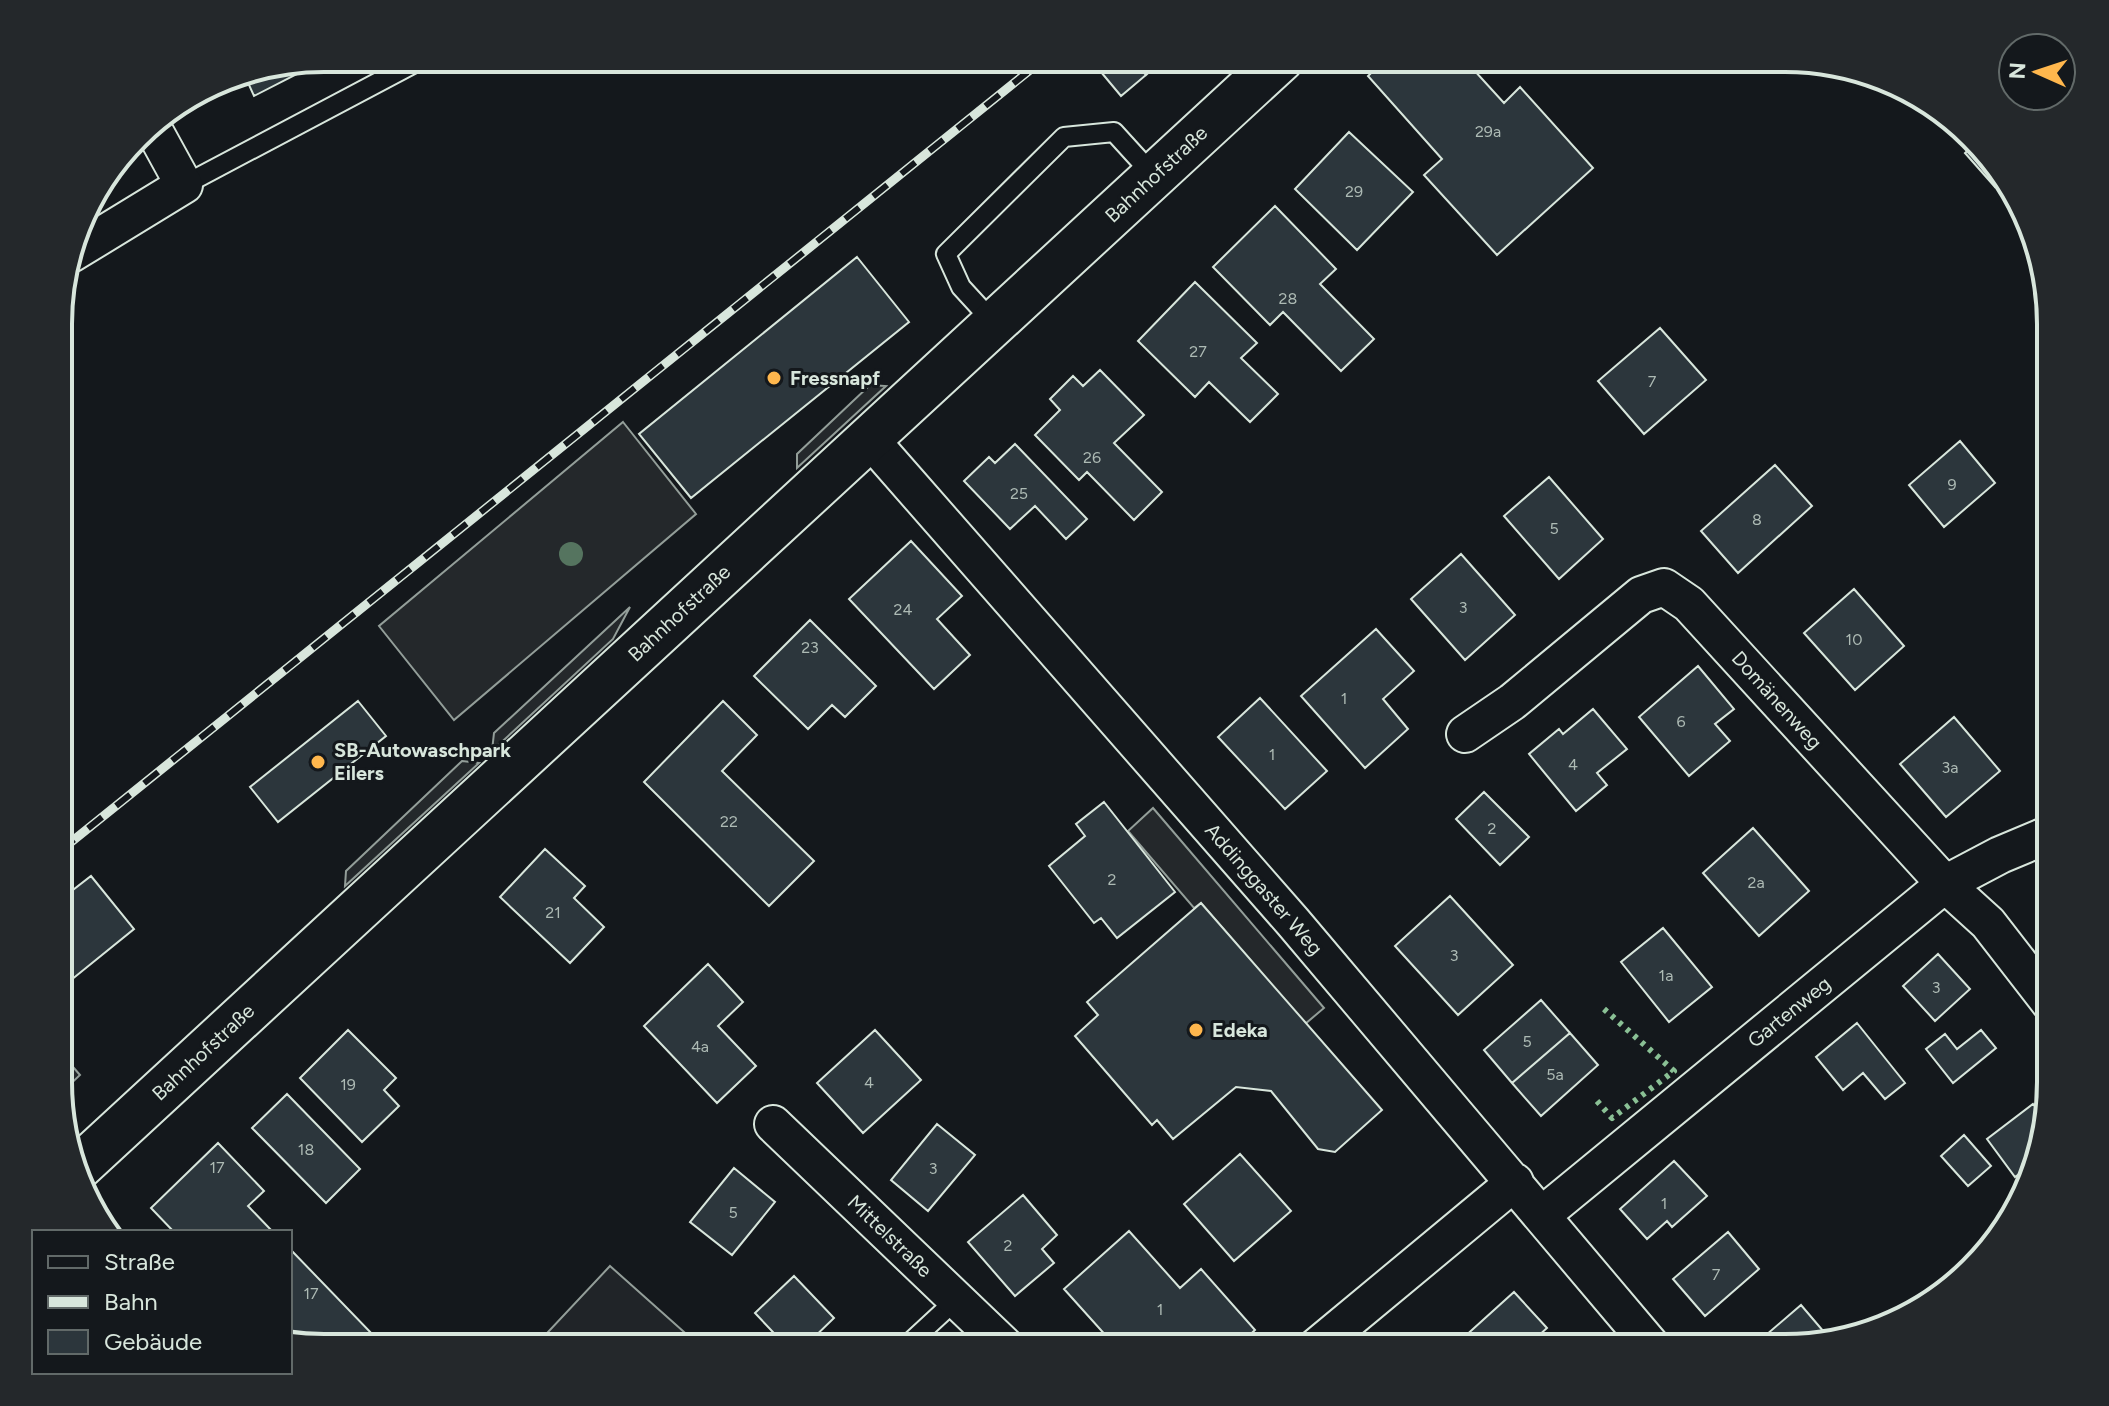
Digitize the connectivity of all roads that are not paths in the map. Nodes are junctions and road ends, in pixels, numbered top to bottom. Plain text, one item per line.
1 (398, 72) edge
2 (1267, 72) edge
3 (157, 136) edge
4 (1154, 176) junction
5 (184, 185) junction
6 (84, 246) edge
7 (994, 323) junction
8 (868, 437) junction
9 (1465, 734) dead end
10 (2036, 840) edge
11 (1945, 884) junction
12 (2036, 985) edge
13 (773, 1124) dead end
14 (85, 1162) edge
15 (1515, 1182) junction
16 (1542, 1215) junction
17 (957, 1299) junction
18 (1333, 1333) edge
19 (1641, 1333) edge
20 (920, 1334) edge
21 (992, 1334) edge

1 - 5 lane
2 - 4 main road, Bahnhofstraße
3 - 5 street
4 - 7 main road, Bahnhofstraße
4 - 7 lane
5 - 6 street
7 - 8 main road, Bahnhofstraße
8 - 14 main road, Bahnhofstraße
8 - 15 street, Addinggaster Weg
9 - 11 street, Domänenweg
10 - 11 street, Gartenweg
11 - 12 street, Domänenweg
11 - 16 street, Gartenweg
13 - 17 street, Mittelstraße
15 - 16 street, Addinggaster Weg
15 - 18 street
16 - 19 street, Addinggaster Weg
17 - 20 lane
17 - 21 street, Mittelstraße

